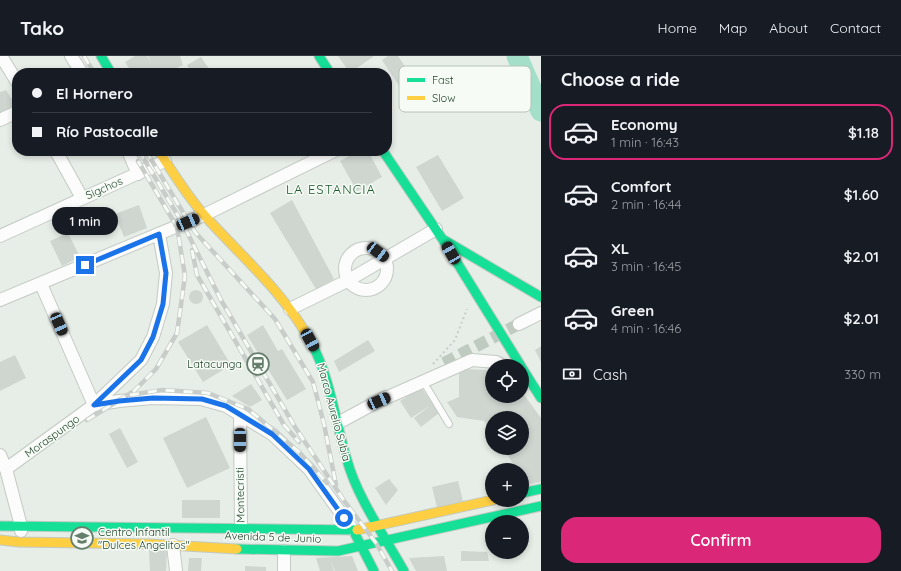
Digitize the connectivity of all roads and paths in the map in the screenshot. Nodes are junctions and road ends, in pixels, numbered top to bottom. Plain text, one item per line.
1 (1, 56) edge
2 (71, 56) edge
3 (100, 56) edge
4 (319, 56) edge
5 (79, 68) edge
6 (108, 68) edge
7 (327, 68) edge
8 (12, 74) edge
9 (12, 114) edge
10 (0, 120) edge
11 (59, 156) edge
12 (130, 156) edge
13 (162, 156) edge
14 (324, 156) edge
15 (386, 156) edge
16 (166, 162) junction
17 (138, 174) junction
18 (82, 198) junction
19 (204, 215) junction
20 (436, 229) junction
21 (159, 234) junction
22 (0, 236) edge
23 (443, 240) junction
24 (385, 258) junction
25 (347, 281) junction
26 (41, 284) junction
27 (541, 297) edge
28 (0, 300) edge
29 (468, 307) dead end
30 (290, 309) junction
31 (541, 313) edge
32 (519, 324) tunnel mouth
33 (517, 359) edge
34 (485, 361) edge
35 (444, 363) tunnel mouth
36 (427, 367) dead end
37 (423, 381) junction
38 (529, 383) edge
39 (541, 398) edge
40 (379, 401) junction
41 (94, 405) junction
42 (240, 414) junction
43 (338, 423) junction
44 (449, 424) dead end
45 (0, 455) edge
46 (3, 467) edge
47 (541, 489) edge
48 (529, 492) edge
49 (485, 502) edge
50 (541, 506) edge
51 (0, 526) edge
52 (21, 526) junction
53 (379, 526) junction
54 (151, 528) junction
55 (241, 529) junction
56 (353, 530) junction
57 (0, 540) edge
58 (387, 540) junction
59 (19, 542) junction
60 (150, 544) junction
61 (173, 545) junction
62 (362, 548) junction
63 (0, 549) edge
64 (284, 551) junction
65 (176, 571) edge
66 (284, 571) edge
67 (374, 571) edge
68 (404, 571) edge

1 - 8 street
2 - 5 street
3 - 6 main road
4 - 7 main road
9 - 10 street
11 - 18 street
12 - 17 street
13 - 16 main road, Marco Aurelio Subia
14 - 19 street
15 - 20 main road
16 - 17 street, Sigchos
16 - 19 main road, Marco Aurelio Subia
17 - 18 street, Sigchos
18 - 22 street, Sigchos
19 - 21 street
19 - 30 main road, Marco Aurelio Subia
20 - 23 main road
20 - 24 street
21 - 26 street
21 - 41 street, Moraspungo
23 - 27 main road
23 - 33 main road
24 - 25 street
24 - 25 street
24 - 25 street
25 - 30 street
26 - 28 street
26 - 41 street
29 - 36 path
30 - 43 main road, Marco Aurelio Subia
31 - 32 street
34 - 37 street
35 - 40 street
37 - 40 street
37 - 44 lane
38 - 39 main road
40 - 43 street
41 - 42 street
41 - 46 street, Moraspungo
42 - 55 street, Montecristi
42 - 56 street
43 - 53 main road, Marco Aurelio Subia
45 - 46 street
46 - 52 street
47 - 48 main road
49 - 53 main road, Avenida 5 de Junio
50 - 58 main road, Avenida 5 de Junio
51 - 52 main road, Avenida 5 de Junio
52 - 54 main road, Avenida 5 de Junio
52 - 59 street
53 - 56 main road, Avenida 5 de Junio
53 - 58 main road, Marco Aurelio Subia
54 - 55 main road, Avenida 5 de Junio
54 - 60 main road
55 - 56 main road, Avenida 5 de Junio
56 - 62 main road
57 - 59 main road, Avenida 5 de Junio
58 - 62 main road, Avenida 5 de Junio
58 - 68 main road, Marco Aurelio Subia
59 - 60 main road, Avenida 5 de Junio
59 - 63 street
60 - 61 main road, Avenida 5 de Junio
61 - 64 main road, Avenida 5 de Junio
61 - 65 street
62 - 64 main road, Avenida 5 de Junio
62 - 67 main road
64 - 66 street

